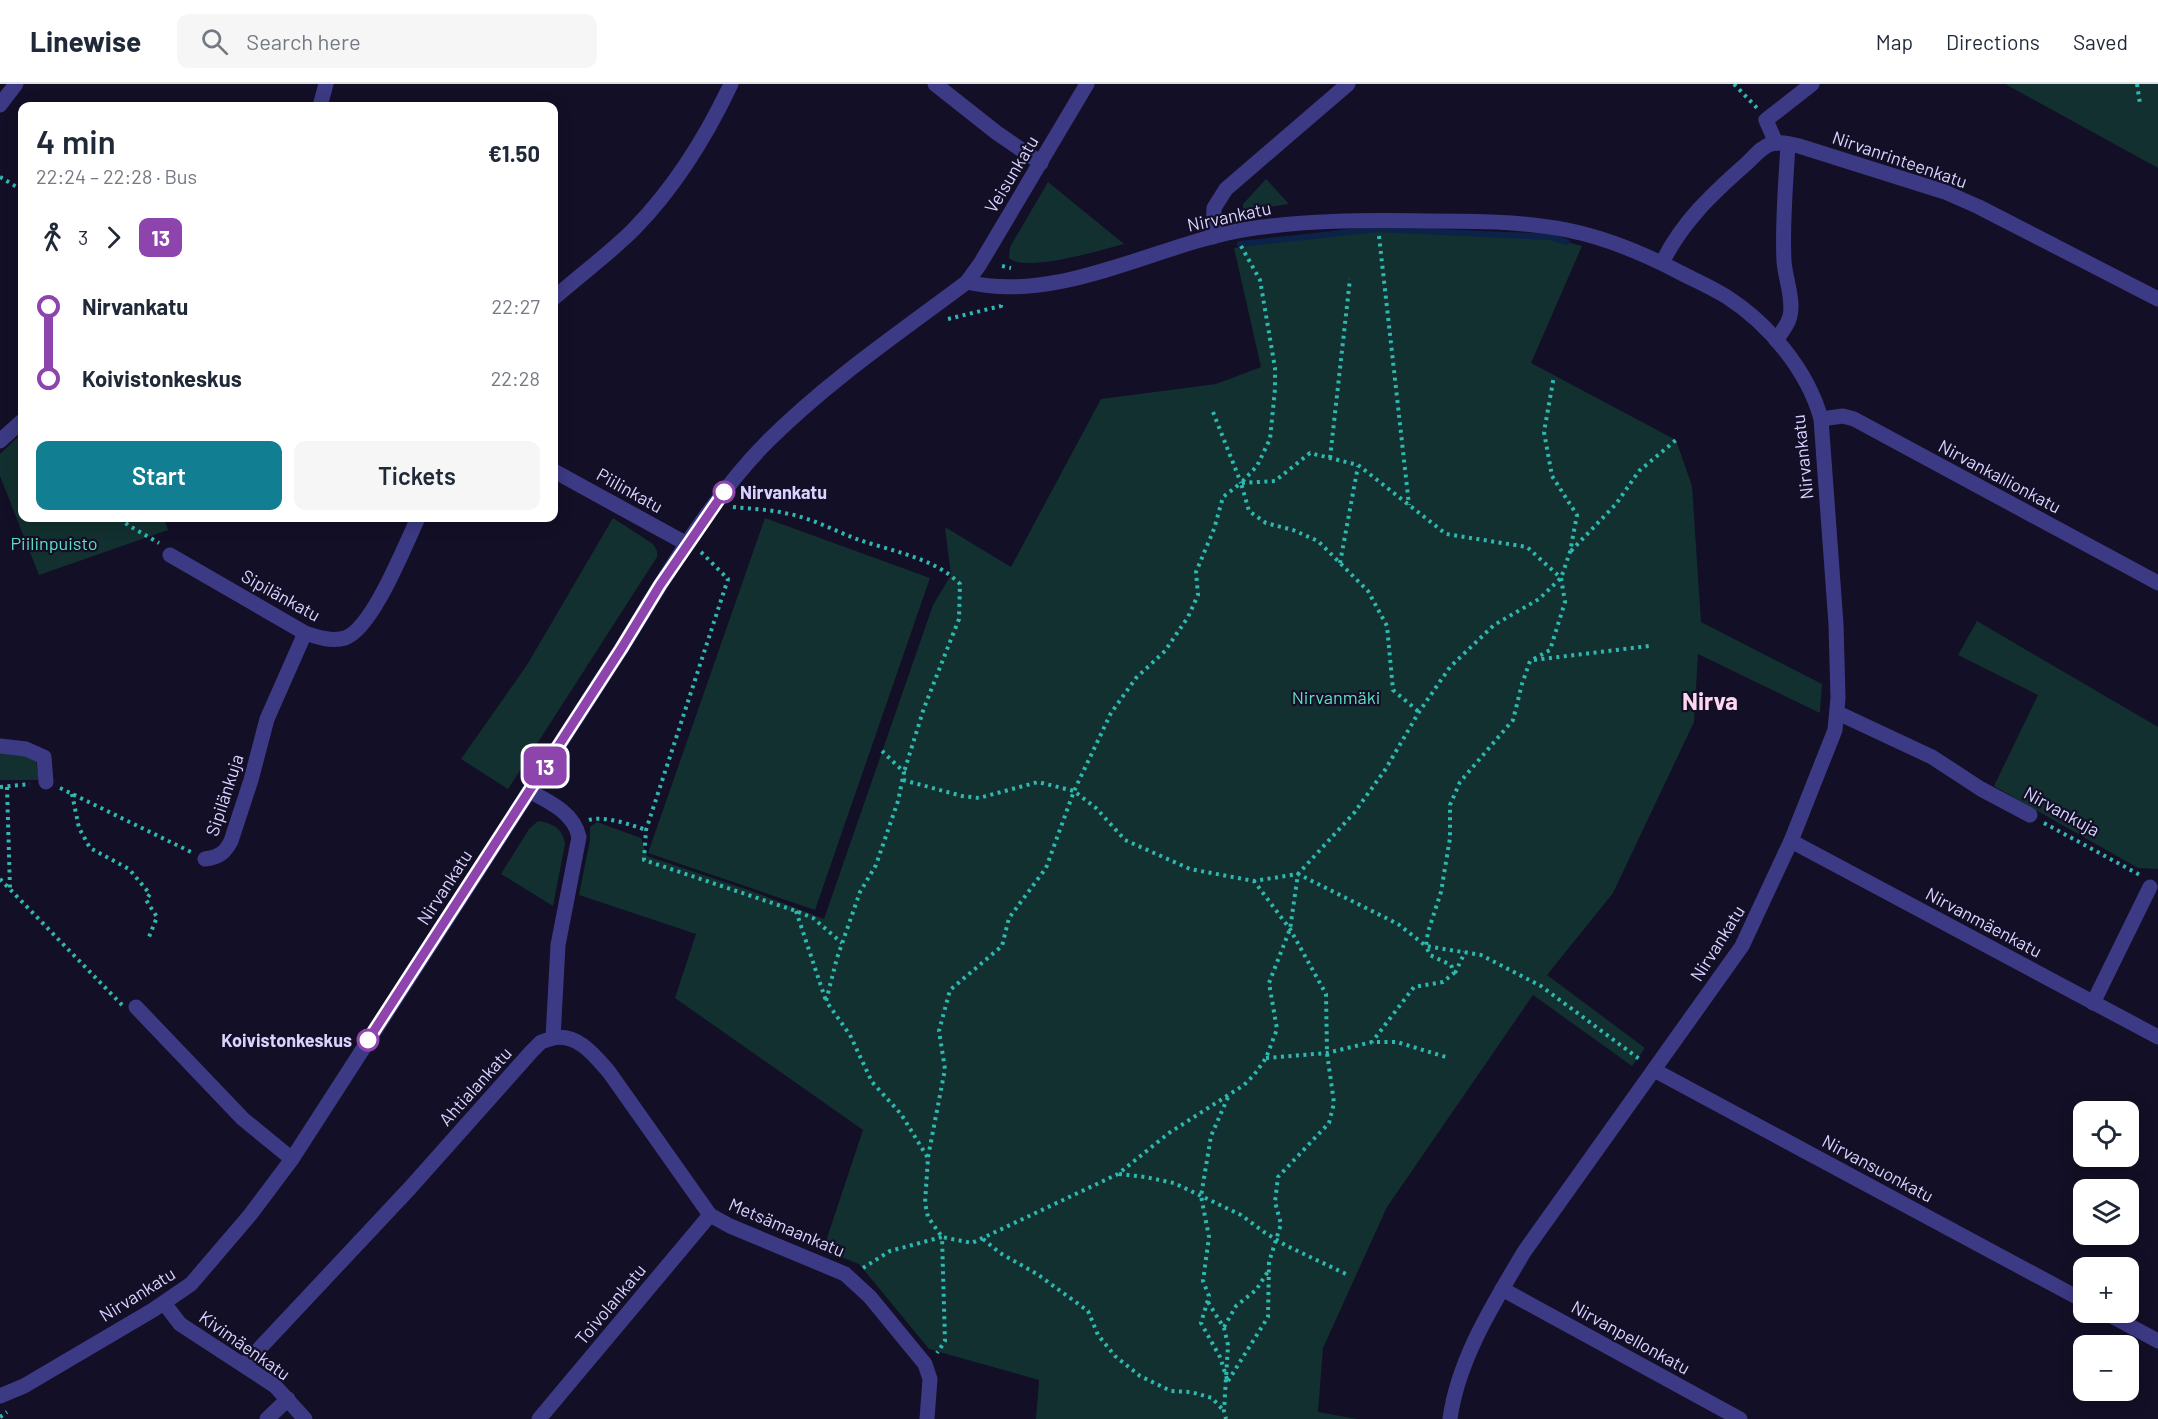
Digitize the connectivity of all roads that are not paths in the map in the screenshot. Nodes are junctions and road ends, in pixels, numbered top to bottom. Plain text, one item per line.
1 (16, 84) edge
2 (326, 84) edge
3 (731, 84) edge
4 (934, 84) edge
5 (1087, 84) edge
6 (1348, 84) edge
7 (1812, 84) edge
8 (321, 102) edge
9 (0, 105) edge
10 (1782, 144) junction
11 (1041, 163) junction
12 (1213, 237) junction
13 (1662, 263) junction
14 (967, 282) junction
15 (558, 295) edge
16 (2158, 299) edge
17 (1776, 340) junction
18 (1821, 419) junction
19 (18, 425) edge
20 (0, 441) edge
21 (558, 473) edge
22 (416, 522) edge
23 (687, 544) junction
24 (170, 555) road end
25 (2158, 583) edge
26 (305, 633) junction
27 (1838, 713) junction
28 (0, 746) edge
29 (46, 782) road end
30 (529, 791) junction
31 (2030, 815) road end
32 (1791, 841) junction
33 (205, 859) road end
34 (2150, 887) road end
35 (2092, 1003) junction
36 (136, 1006) road end
37 (2158, 1037) edge
38 (553, 1038) junction
39 (1654, 1070) junction
40 (292, 1159) junction
41 (710, 1215) junction
42 (1502, 1289) junction
43 (2073, 1295) edge
44 (164, 1303) junction
45 (2124, 1323) edge
46 (2158, 1341) edge
47 (244, 1365) junction
48 (0, 1396) edge
49 (288, 1399) junction
50 (267, 1419) edge
51 (305, 1419) edge
52 (539, 1419) edge
53 (927, 1419) edge
54 (1450, 1419) edge
55 (1740, 1419) edge

1 - 9 street
2 - 8 street
3 - 15 street
4 - 11 street
5 - 11 street, Veisunkatu
6 - 12 street
7 - 10 street
10 - 13 street
10 - 16 street, Nirvanrinteenkatu
10 - 17 street
11 - 14 street, Veisunkatu
12 - 13 street, Nirvankatu
12 - 14 street, Nirvankatu
13 - 17 street, Nirvankatu
14 - 23 street, Nirvankatu
17 - 18 street, Nirvankatu
18 - 25 street, Nirvankallionkatu
18 - 27 street, Nirvankatu
19 - 20 street
21 - 23 street, Piilinkatu
22 - 26 street, Sipilänkatu
23 - 30 street, Nirvankatu
24 - 26 street, Sipilänkatu
26 - 33 street, Sipilänkuja
27 - 31 street, Nirvankuja
27 - 32 street, Nirvankatu
28 - 29 street
30 - 38 street
30 - 40 street, Nirvankatu
32 - 35 street, Nirvanmäenkatu
32 - 39 street, Nirvankatu
34 - 35 street
35 - 37 street, Nirvanmäenkatu
36 - 40 street
38 - 41 street, Metsämaankatu
38 - 47 street, Ahtialankatu
39 - 42 street, Nirvankatu
39 - 43 street, Nirvansuonkatu
40 - 44 street, Nirvankatu
41 - 52 street, Toivolankatu
41 - 53 street, Metsämaankatu
42 - 54 street, Nirvankatu
42 - 55 street, Nirvanpellonkatu
44 - 47 street, Kivimäenkatu
44 - 48 street, Nirvankatu
45 - 46 street
47 - 49 street, Kivimäenkatu
49 - 50 street
49 - 51 street, Kivimäenkatu

